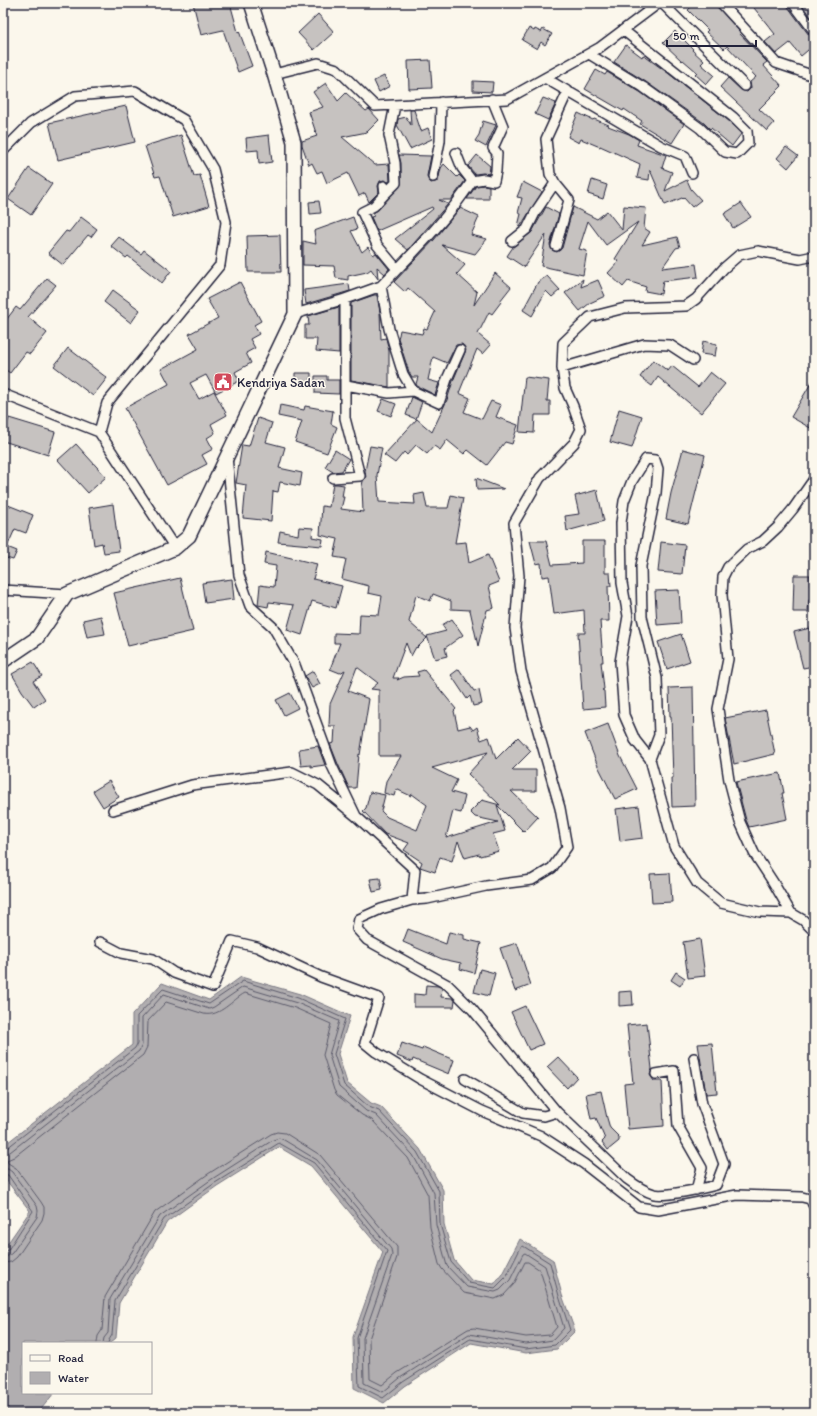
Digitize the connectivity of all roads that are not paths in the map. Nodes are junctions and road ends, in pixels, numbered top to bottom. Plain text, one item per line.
1 (251, 3) edge
2 (659, 3) edge
3 (662, 3) edge
4 (721, 3) edge
5 (793, 3) edge
6 (623, 30) junction
7 (814, 31) edge
8 (589, 54) junction
9 (274, 74) junction
10 (814, 76) edge
11 (545, 78) junction
12 (745, 86) dead end
13 (568, 91) junction
14 (492, 100) junction
15 (442, 102) junction
16 (395, 105) junction
17 (3, 151) edge
18 (456, 153) dead end
19 (692, 173) dead end
20 (432, 177) dead end
21 (472, 181) junction
22 (555, 183) junction
23 (512, 241) dead end
24 (556, 246) dead end
25 (814, 256) edge
26 (397, 269) junction
27 (381, 286) junction
28 (345, 299) junction
29 (294, 314) junction
30 (460, 350) dead end
31 (693, 360) dead end
32 (562, 368) junction
33 (346, 385) junction
34 (413, 391) junction
35 (3, 394) edge
36 (99, 432) junction
37 (227, 455) junction
38 (333, 478) dead end
39 (814, 479) edge
40 (175, 548) junction
41 (3, 590) edge
42 (67, 594) junction
43 (628, 616) junction
44 (642, 617) junction
45 (3, 661) edge
46 (650, 759) junction
47 (113, 810) dead end
48 (356, 816) junction
49 (412, 900) junction
50 (791, 913) junction
51 (814, 931) edge
52 (100, 942) dead end
53 (694, 1058) dead end
54 (656, 1074) dead end
55 (465, 1079) dead end
56 (557, 1112) junction
57 (696, 1190) junction
58 (814, 1206) edge

1 - 9 street
2 - 6 street
3 - 12 street
4 - 10 street
5 - 7 street
6 - 8 street
6 - 8 street
8 - 11 street
9 - 16 street
9 - 29 street
11 - 13 street
11 - 14 street
13 - 19 street
13 - 22 street
14 - 15 street
14 - 21 street
15 - 16 street
15 - 20 street
16 - 26 street
17 - 36 street
18 - 21 street
21 - 26 street
22 - 23 street
22 - 24 street
25 - 32 street
26 - 27 street
27 - 28 street
27 - 34 street
28 - 29 street
28 - 33 street
29 - 37 street
30 - 34 street
31 - 32 street
32 - 49 street
33 - 34 street
33 - 38 street
35 - 36 street
36 - 40 street
37 - 40 street
37 - 48 street
39 - 50 street
40 - 42 street
41 - 42 street
42 - 45 street
43 - 44 street
43 - 44 street
43 - 46 street
44 - 46 street
46 - 50 street
47 - 48 street
48 - 49 street
49 - 56 street
50 - 51 street
52 - 58 street
53 - 57 street
54 - 57 street
55 - 56 street
56 - 57 street

